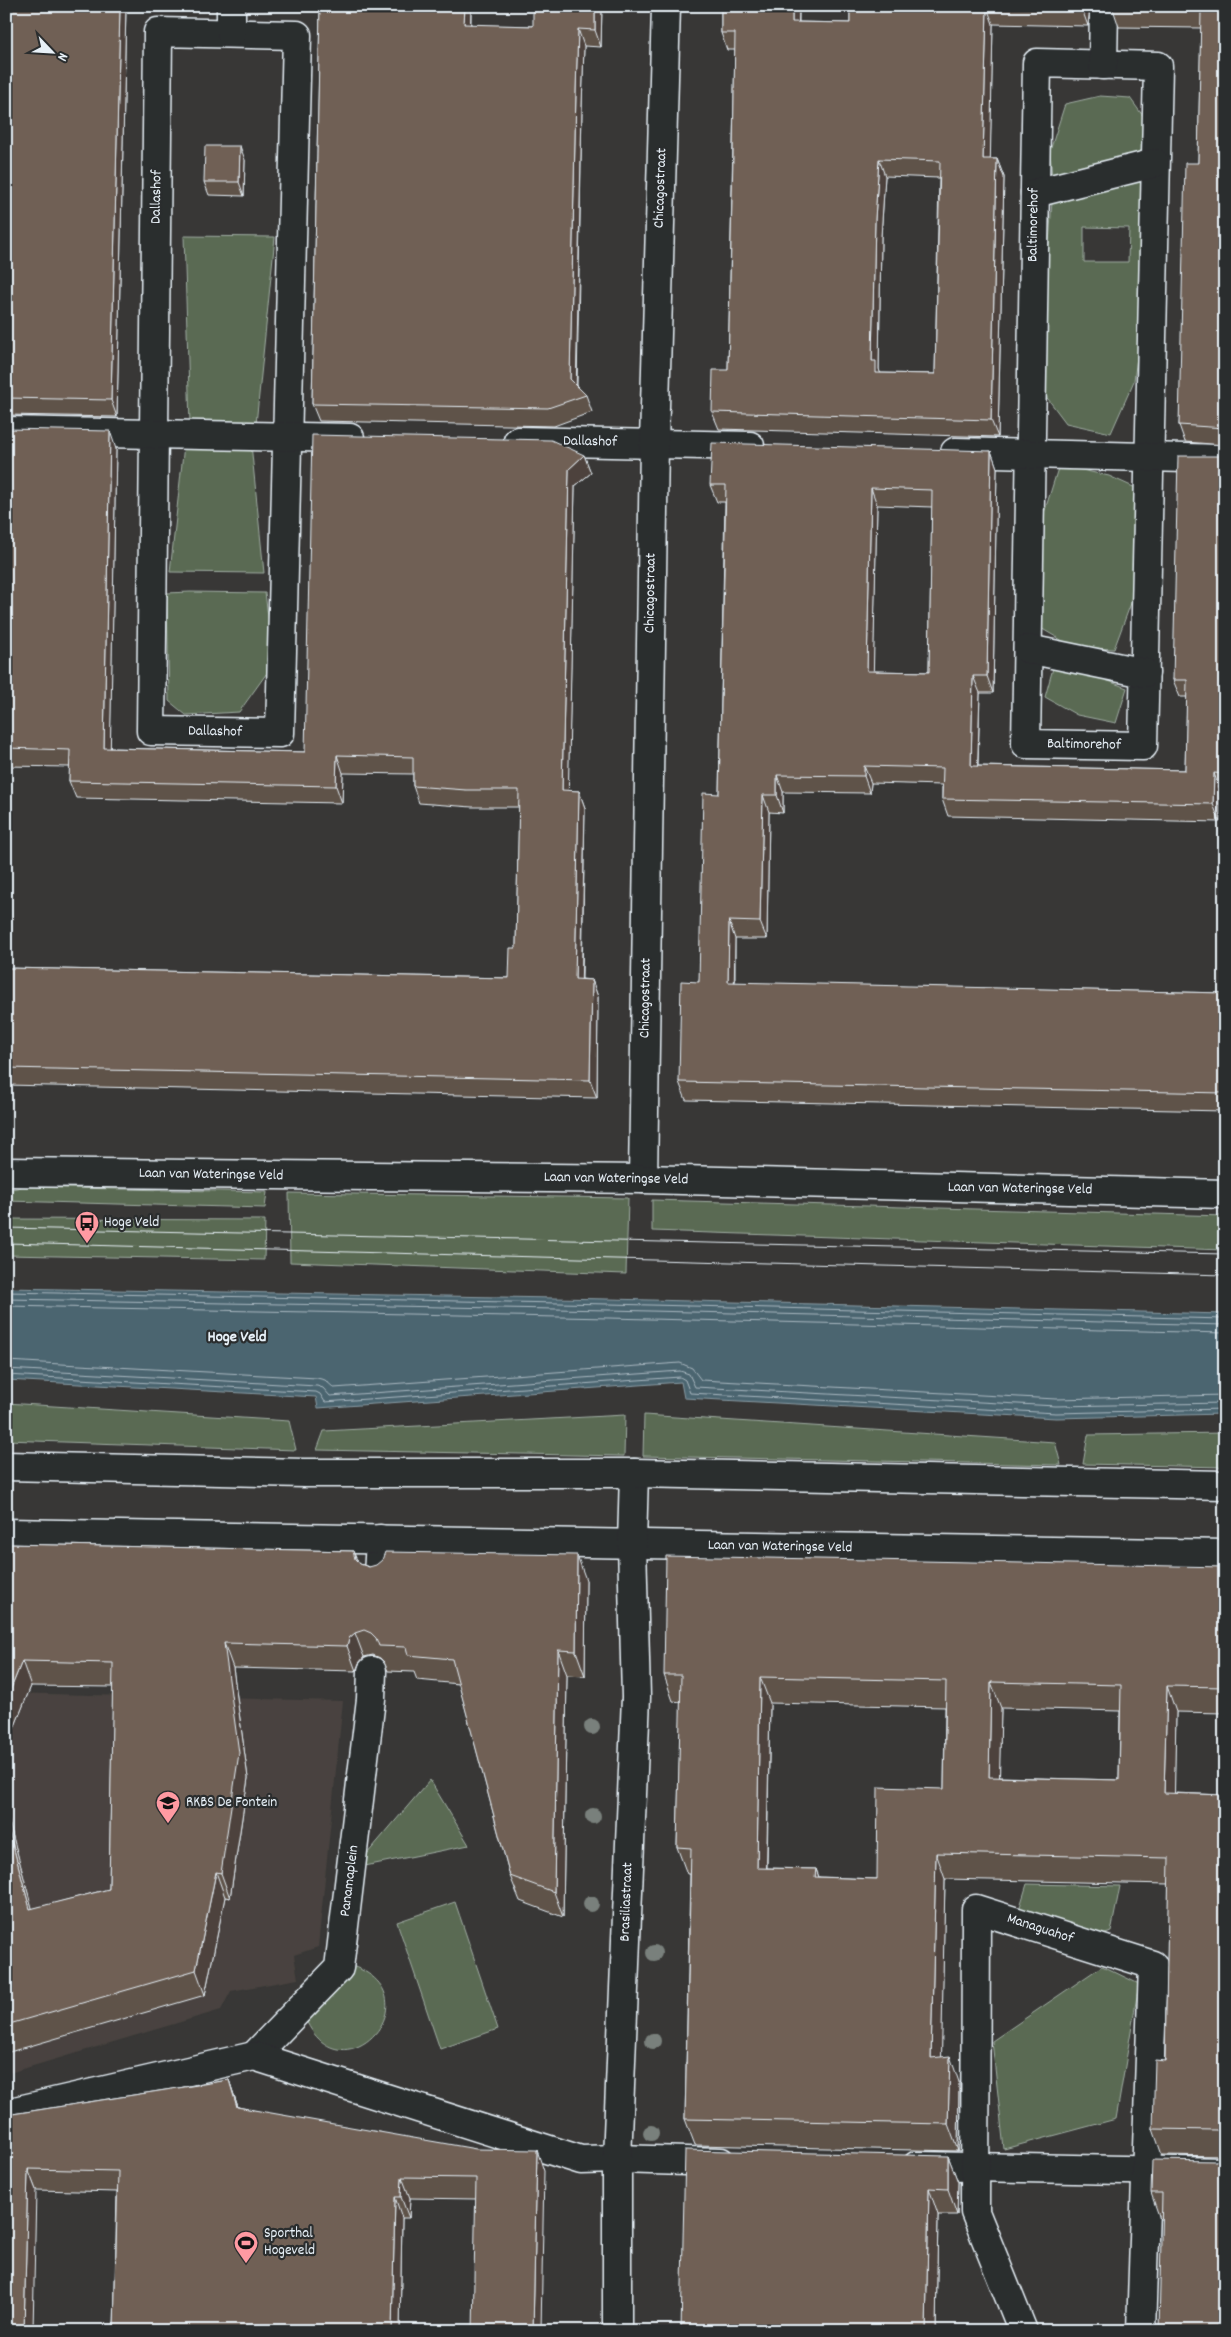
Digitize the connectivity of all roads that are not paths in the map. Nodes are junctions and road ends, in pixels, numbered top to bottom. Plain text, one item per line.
1 (231, 6) edge
2 (666, 6) edge
3 (1104, 6) edge
4 (231, 33) junction
5 (1103, 65) junction
6 (1156, 163) junction
7 (1035, 194) junction
8 (6, 431) edge
9 (154, 434) junction
10 (287, 437) junction
11 (372, 438) edge
12 (497, 440) edge
13 (654, 443) junction
14 (770, 447) edge
15 (935, 451) edge
16 (1031, 454) junction
17 (1150, 457) junction
18 (1225, 459) edge
19 (1028, 649) junction
20 (1144, 673) junction
21 (6, 1172) edge
22 (644, 1179) junction
23 (1225, 1194) edge
24 (6, 1466) edge
25 (634, 1473) junction
26 (1225, 1485) edge
27 (6, 1533) edge
28 (380, 1539) junction
29 (632, 1544) junction
30 (1225, 1554) edge
31 (378, 1576) edge
32 (372, 1671) dead end
33 (254, 2056) junction
34 (6, 2114) edge
35 (617, 2159) junction
36 (745, 2162) edge
37 (894, 2166) edge
38 (973, 2167) junction
39 (1145, 2171) junction
40 (1225, 2172) edge
41 (617, 2331) edge
42 (1023, 2331) edge
43 (1141, 2331) edge

1 - 4 street
2 - 13 street, Chicagostraat
3 - 5 street
4 - 9 street, Dallashof
4 - 10 street, Dallashof
5 - 6 street, Baltimorehof
5 - 7 street, Baltimorehof
6 - 7 street
6 - 17 street, Baltimorehof
7 - 16 street, Baltimorehof
8 - 9 street
9 - 10 street
9 - 10 street, Dallashof
10 - 11 street
12 - 13 street, Dallashof
13 - 14 street
13 - 22 street, Chicagostraat
15 - 16 street
16 - 17 street
16 - 19 street, Baltimorehof
17 - 18 street
17 - 20 street, Baltimorehof
19 - 20 street
19 - 20 street, Baltimorehof
21 - 22 street, Laan van Wateringse Veld
22 - 23 street, Laan van Wateringse Veld
24 - 25 street
25 - 26 street
25 - 29 street, Brasiliastraat
27 - 28 street, Laan van Wateringse Veld
28 - 29 street, Laan van Wateringse Veld
28 - 31 street
29 - 30 street, Laan van Wateringse Veld
29 - 35 street, Brasiliastraat
32 - 33 street, Panamaplein
33 - 34 street
33 - 35 street
35 - 36 street
35 - 41 street, Brasiliastraat
37 - 38 street
38 - 39 street
38 - 39 street, Managuahof
38 - 42 street, Managuahof
39 - 40 street
39 - 43 street, Managuahof

